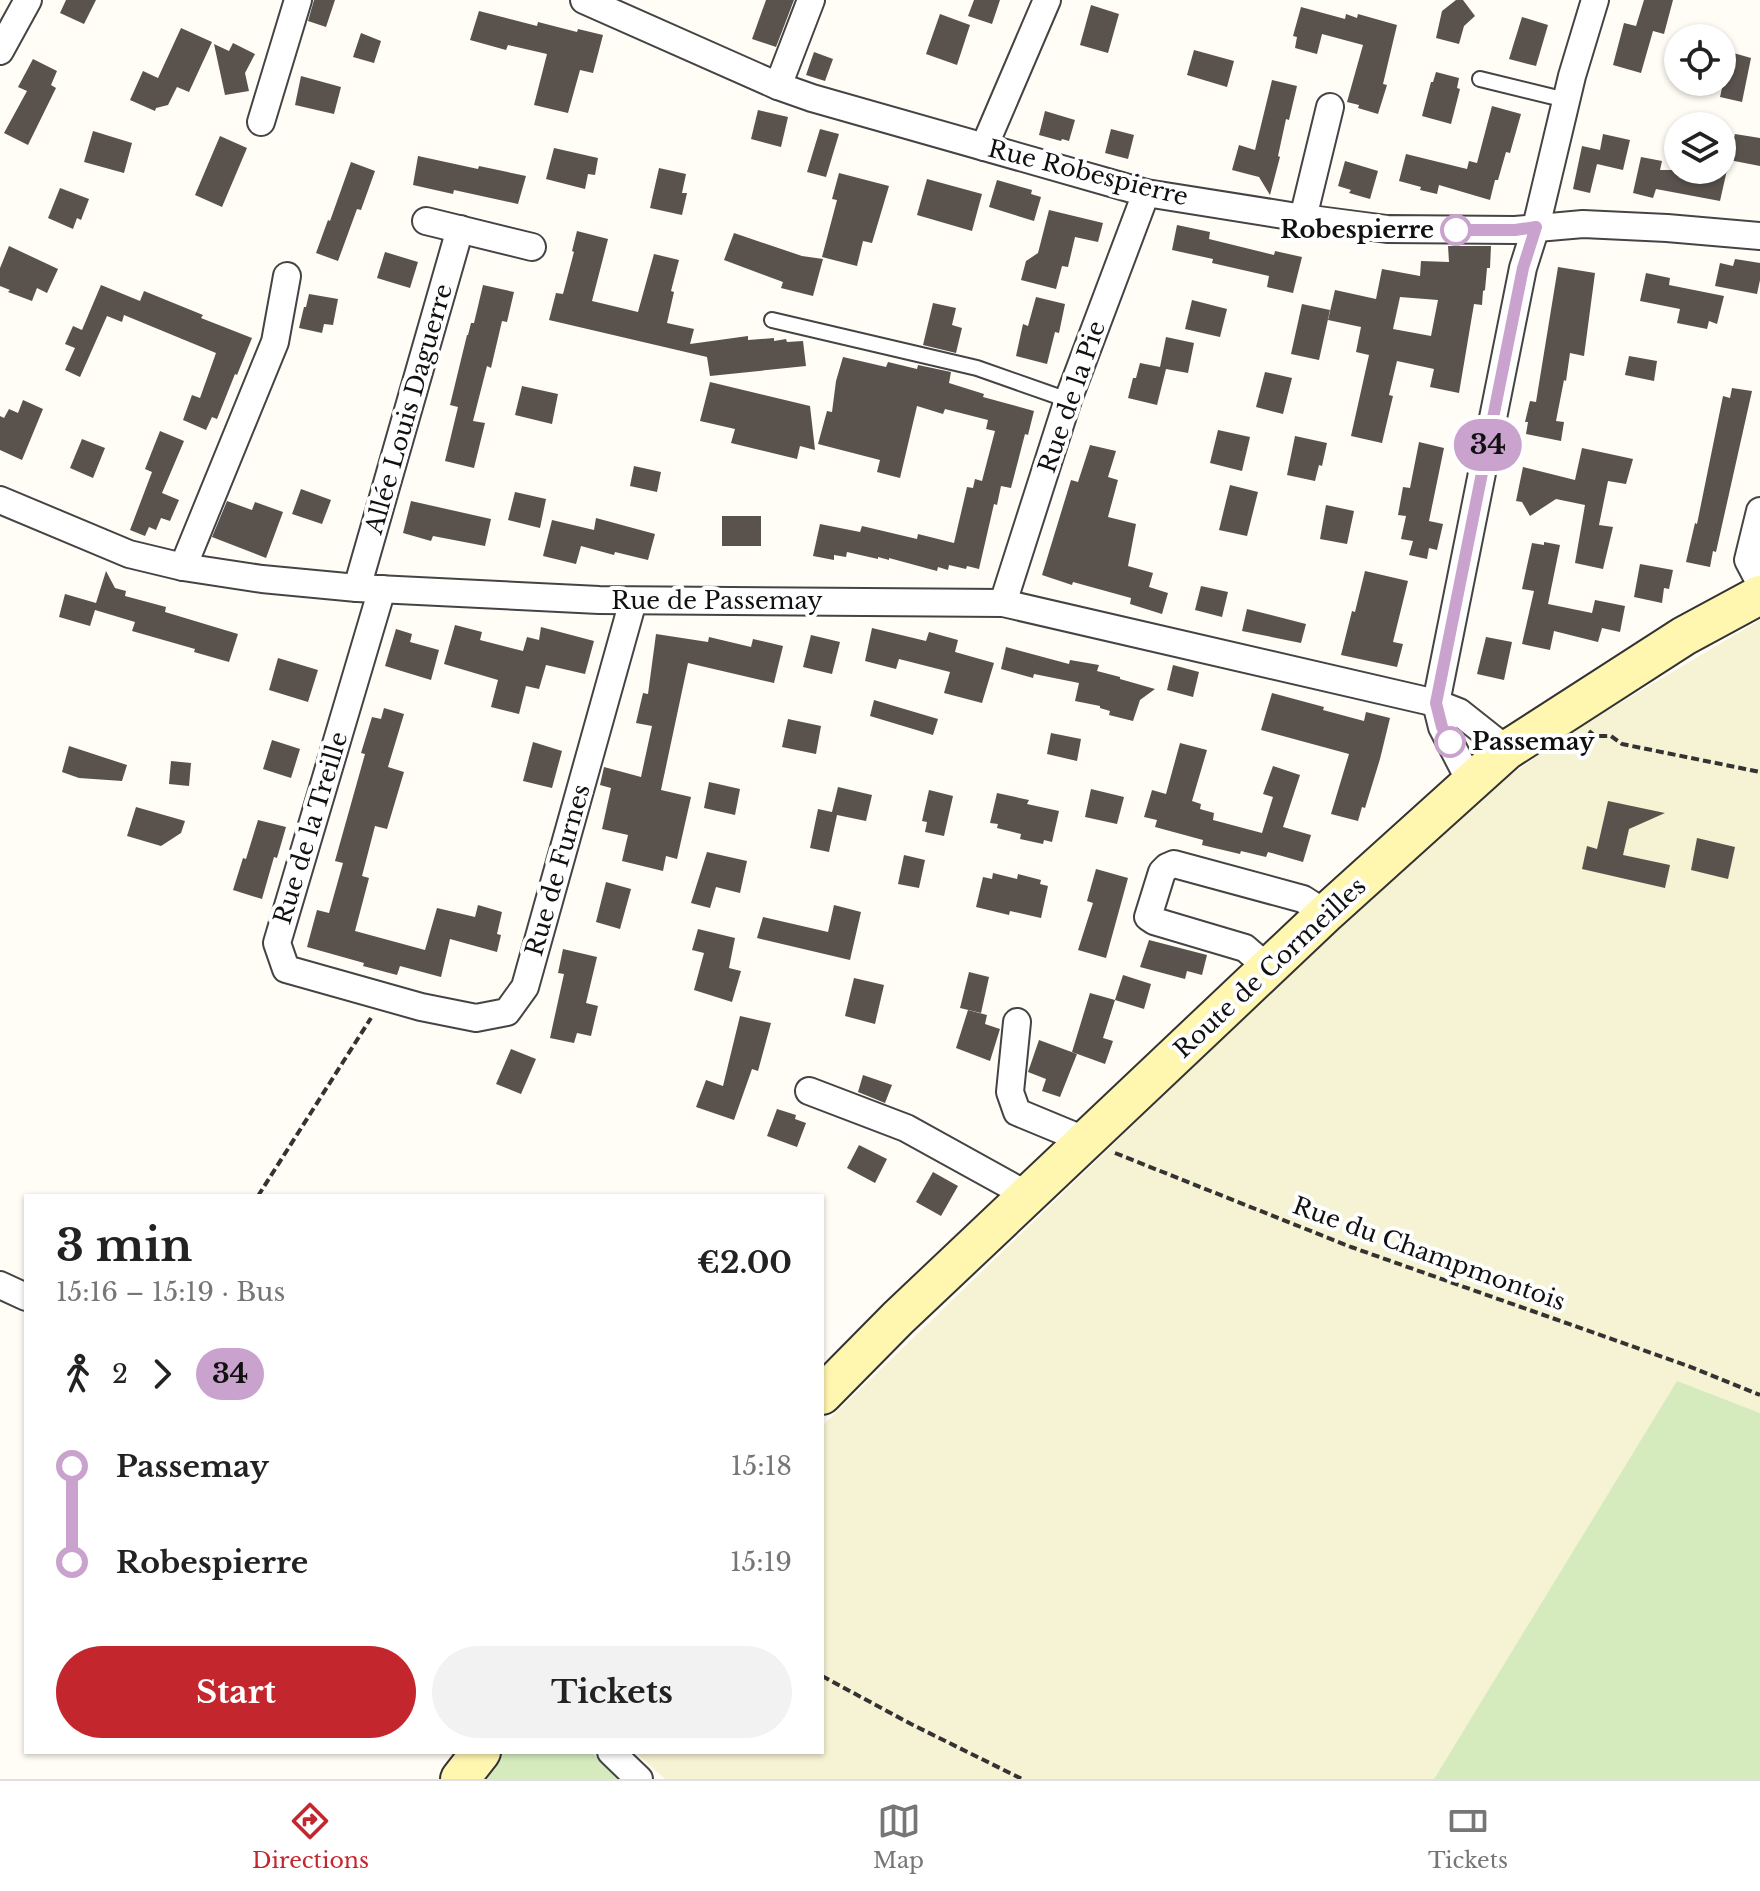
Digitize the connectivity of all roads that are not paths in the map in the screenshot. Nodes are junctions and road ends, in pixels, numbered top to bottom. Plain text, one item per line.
1 (28, 0) edge
2 (298, 0) edge
3 (584, 0) edge
4 (811, 0) edge
5 (1047, 0) edge
6 (1595, 0) edge
7 (0, 51) edge
8 (1480, 79) dead end
9 (778, 86) junction
10 (1566, 100) junction
11 (1330, 107) dead end
12 (261, 122) dead end
13 (984, 147) junction
14 (1146, 193) junction
15 (1303, 218) junction
16 (426, 221) dead end
17 (1536, 227) junction
18 (460, 229) junction
19 (1760, 236) edge
20 (532, 247) dead end
21 (287, 276) dead end
22 (772, 320) dead end
23 (1068, 400) junction
24 (0, 500) edge
25 (1760, 511) edge
26 (183, 567) junction
27 (1760, 583) edge
28 (370, 588) junction
29 (1760, 595) edge
30 (633, 601) junction
31 (1003, 603) junction
32 (1436, 703) junction
33 (1507, 750) junction
34 (1471, 783) junction
35 (1324, 915) junction
36 (1268, 968) junction
37 (385, 996) joint
38 (1017, 1022) dead end
39 (809, 1091) dead end
40 (1087, 1141) junction
41 (1029, 1196) junction
42 (0, 1285) edge
43 (24, 1296) edge
44 (824, 1393) edge
45 (479, 1754) edge
46 (613, 1754) edge
47 (460, 1779) edge
48 (639, 1779) edge

1 - 7 street
2 - 12 street
3 - 9 street, Rue Robespierre
4 - 9 street
5 - 13 street
6 - 10 street
8 - 10 lane
9 - 13 street, Rue Robespierre
10 - 17 street
11 - 15 street
13 - 14 street, Rue Robespierre
14 - 15 street, Rue Robespierre
14 - 23 street, Rue de la Pie
15 - 17 street, Rue Robespierre
16 - 18 street
17 - 19 street, Rue Robespierre
17 - 32 street
18 - 20 street
18 - 28 street, Allée Louis Daguerre
21 - 26 street
22 - 23 lane
23 - 31 street, Rue de la Pie
24 - 26 street, Rue de Passemay
25 - 27 street
26 - 28 street, Rue de Passemay
28 - 30 street, Rue de Passemay
28 - 37 street, Rue de la Treille
29 - 33 main road, Route de Cormeilles
30 - 31 street, Rue de Passemay
30 - 37 street, Rue de Furnes
31 - 32 street, Rue de Passemay
32 - 33 street, Rue de Passemay
32 - 34 street
33 - 34 main road, Route de Cormeilles
34 - 35 main road, Route de Cormeilles
35 - 36 main road, Route de Cormeilles
35 - 36 street
36 - 40 main road, Route de Cormeilles
38 - 40 street
39 - 41 street
40 - 41 main road, Route de Cormeilles
41 - 44 main road, Route de Cormeilles
42 - 43 street
45 - 47 main road
46 - 48 street

